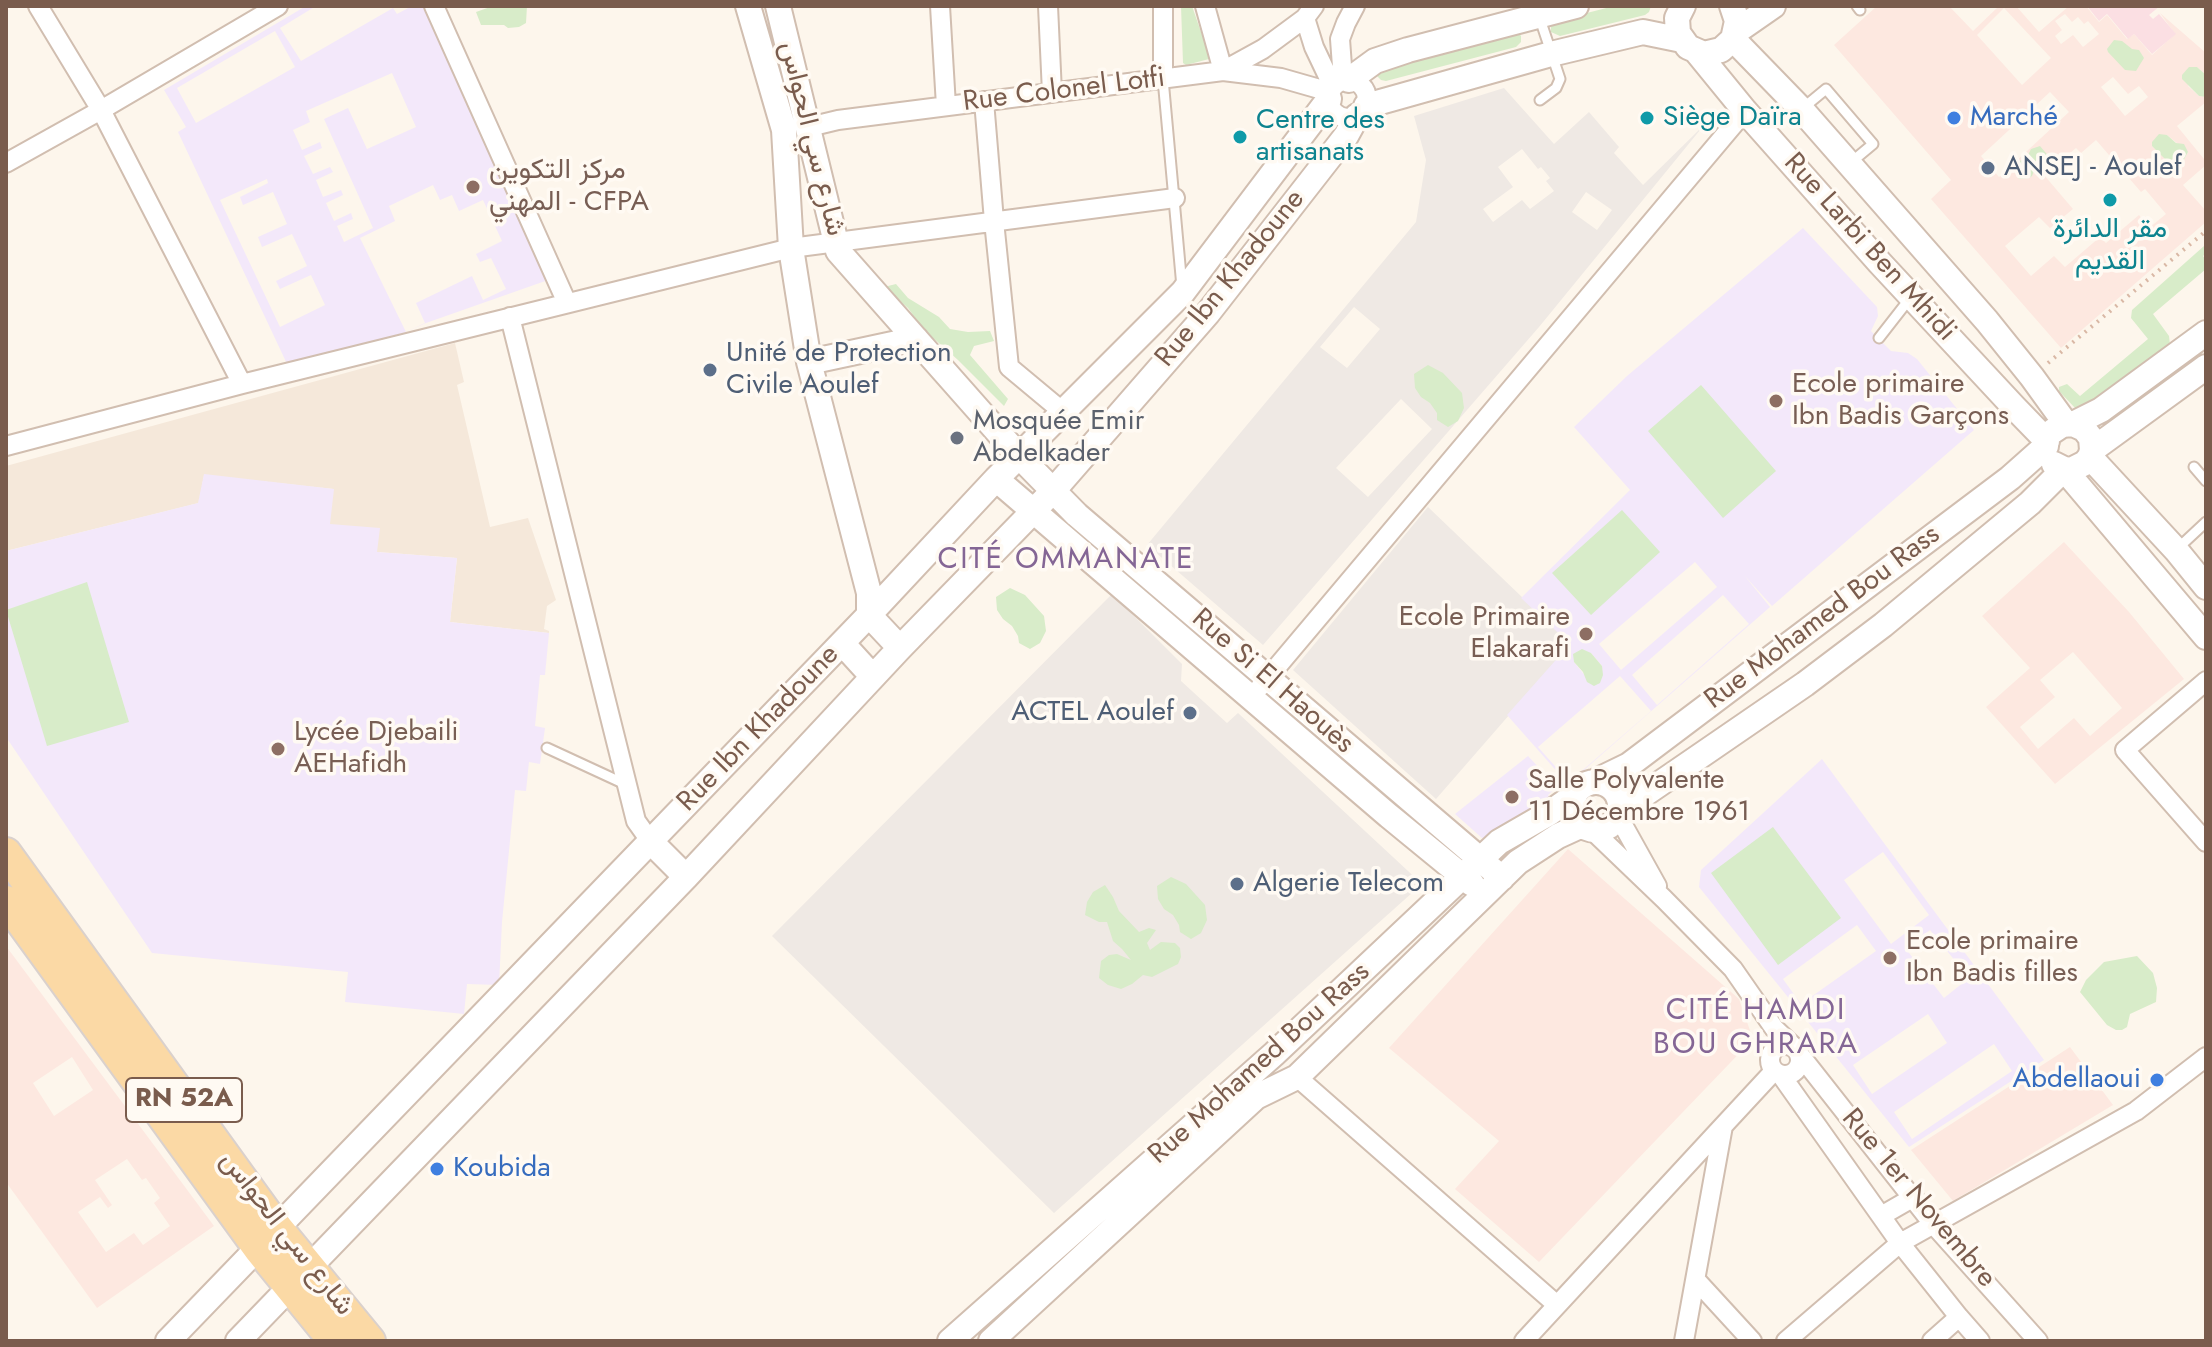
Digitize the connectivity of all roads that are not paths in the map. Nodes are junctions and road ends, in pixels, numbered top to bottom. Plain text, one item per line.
1 (38, 6) edge
2 (278, 6) edge
3 (434, 6) edge
4 (748, 6) edge
5 (778, 6) edge
6 (940, 6) edge
7 (1048, 6) edge
8 (1163, 6) edge
9 (1205, 6) edge
10 (1355, 6) edge
11 (1576, 6) edge
12 (1683, 6) edge
13 (1732, 6) edge
14 (1773, 6) edge
15 (256, 12) edge
16 (1310, 12) edge
17 (1538, 15) junction
18 (1735, 35) junction
19 (1689, 46) junction
20 (1341, 47) junction
21 (1551, 54) junction
22 (1375, 61) junction
23 (1223, 71) junction
24 (1163, 79) junction
25 (1337, 88) junction
26 (1052, 93) junction
27 (1540, 100) dead end
28 (984, 101) junction
29 (946, 106) junction
30 (101, 110) junction
31 (1362, 111) junction
32 (1745, 111) junction
33 (809, 127) junction
34 (784, 130) junction
35 (6, 163) edge
36 (1175, 198) junction
37 (994, 221) junction
38 (1910, 233) junction
39 (836, 241) junction
40 (791, 248) junction
41 (1879, 262) junction
42 (1183, 292) junction
43 (1911, 297) junction
44 (567, 303) junction
45 (1208, 313) junction
46 (510, 317) junction
47 (2206, 333) edge
48 (1879, 338) dead end
49 (916, 339) junction
50 (809, 362) junction
51 (2206, 367) edge
52 (242, 384) junction
53 (1063, 412) junction
54 (2069, 424) junction
55 (2047, 444) junction
56 (6, 446) edge
57 (2091, 453) junction
58 (1020, 457) junction
59 (2194, 467) dead end
60 (2064, 469) junction
61 (996, 479) junction
62 (2206, 481) edge
63 (1052, 492) junction
64 (1033, 512) junction
65 (2206, 522) edge
66 (2176, 550) junction
67 (2206, 587) edge
68 (1859, 591) junction
69 (869, 615) junction
70 (1883, 625) junction
71 (1208, 627) junction
72 (2206, 637) edge
73 (842, 643) junction
74 (900, 648) junction
75 (1192, 648) junction
76 (873, 677) junction
77 (1267, 678) junction
78 (2206, 681) edge
79 (1251, 698) junction
80 (547, 748) dead end
81 (627, 785) junction
82 (1584, 788) junction
83 (1619, 813) junction
84 (1586, 827) junction
85 (651, 842) junction
86 (2206, 842) edge
87 (6, 853) edge
88 (1471, 868) junction
89 (686, 877) junction
90 (1494, 887) junction
91 (1664, 899) junction
92 (6, 901) edge
93 (1774, 1028) junction
94 (1797, 1052) junction
95 (1274, 1054) junction
96 (2206, 1057) edge
97 (1775, 1068) junction
98 (1297, 1077) junction
99 (1723, 1126) junction
100 (1914, 1197) junction
101 (1881, 1216) junction
102 (1933, 1224) junction
103 (268, 1239) junction
104 (1900, 1243) junction
105 (300, 1278) junction
106 (1696, 1280) junction
107 (1557, 1305) junction
108 (1959, 1317) junction
109 (168, 1341) edge
110 (238, 1341) edge
111 (334, 1341) edge
112 (370, 1341) edge
113 (950, 1341) edge
114 (991, 1341) edge
115 (1524, 1341) edge
116 (1684, 1341) edge
117 (1752, 1341) edge
118 (1786, 1341) edge
119 (1932, 1341) edge
120 (1980, 1341) edge
121 (2038, 1341) edge

1 - 30 street
2 - 15 street
3 - 44 street
4 - 34 street, شارع سي الحواس
5 - 33 street, شارع سي الحواس
6 - 29 street
7 - 26 street
8 - 24 street
9 - 23 street
10 - 20 street
11 - 17 street, Rue Ibn Khadoune
12 - 19 street
13 - 18 street
14 - 18 street
15 - 30 street
16 - 23 street, Rue Colonel Lotfi
16 - 25 street, Rue Colonel Lotfi
17 - 21 lane
17 - 22 street, Rue Ibn Khadoune
18 - 19 street
18 - 38 street, Rue Larbi Ben Mhidi
19 - 21 street
19 - 32 street, Rue Larbi Ben Mhidi
20 - 22 street
20 - 25 street
21 - 27 lane
21 - 31 street
22 - 25 street, Rue Ibn Khadoune
23 - 24 street, Rue Colonel Lotfi
23 - 25 street
24 - 26 street, Rue Colonel Lotfi
24 - 36 lane
25 - 31 street
25 - 31 street
25 - 42 street, Rue Ibn Khadoune
26 - 28 street, Rue Colonel Lotfi
28 - 29 street, Rue Colonel Lotfi
28 - 37 street
29 - 33 street, Rue Colonel Lotfi
30 - 35 street
30 - 52 street
31 - 45 street, Rue Ibn Khadoune
32 - 41 street, Rue Larbi Ben Mhidi
32 - 77 street
33 - 34 street
33 - 39 street, شارع سي الحواس
34 - 40 street, شارع سي الحواس
36 - 37 street
36 - 42 lane
37 - 39 street
37 - 53 street
38 - 41 street
38 - 54 street, Rue Larbi Ben Mhidi
39 - 40 street
39 - 49 street, شارع سي الحواس
40 - 44 street
40 - 50 street, شارع سي الحواس
41 - 43 street, Rue Larbi Ben Mhidi
42 - 45 street
42 - 53 street, Rue Ibn Khadoune
43 - 48 lane
43 - 55 street, Rue Larbi Ben Mhidi
44 - 46 street
45 - 63 street, Rue Ibn Khadoune
46 - 52 street
46 - 81 street
47 - 54 street
49 - 50 street
49 - 58 street, Rue Si El Haouès
50 - 69 street, شارع سي الحواس
51 - 57 street
52 - 56 street
53 - 58 street, Rue Ibn Khadoune
54 - 55 street
54 - 57 street
55 - 60 street
55 - 68 street, Rue Mohamed Bou Rass
57 - 60 street
57 - 66 street
58 - 61 street, Rue Ibn Khadoune
58 - 63 street, Rue Si El Haouès
59 - 62 lane
60 - 70 street, Rue Mohamed Bou Rass
60 - 72 street
61 - 64 street, Rue Si El Haouès
61 - 69 street, Rue Ibn Khadoune
63 - 64 street, Rue Ibn Khadoune
63 - 71 street, Rue Si El Haouès
64 - 74 street, Rue Ibn Khadoune
64 - 75 street, Rue Si El Haouès
65 - 66 lane
66 - 67 street
68 - 70 street
68 - 82 street, Rue Mohamed Bou Rass
69 - 73 street, Rue Ibn Khadoune
69 - 74 street
70 - 83 street, Rue Mohamed Bou Rass
71 - 75 street
71 - 77 street, Rue Si El Haouès
73 - 76 street
73 - 85 street, Rue Ibn Khadoune
74 - 76 street, Rue Ibn Khadoune
75 - 79 street, Rue Si El Haouès
76 - 89 street, Rue Ibn Khadoune
77 - 79 street
77 - 88 street, Rue Si El Haouès
78 - 86 street
79 - 88 street, Rue Si El Haouès
80 - 81 lane
81 - 85 street
82 - 83 street
82 - 84 street
82 - 88 street, Rue Mohamed Bou Rass
83 - 84 street
83 - 91 street
84 - 90 street, Rue Mohamed Bou Rass
84 - 91 street
85 - 89 street
85 - 103 street, Rue Ibn Khadoune
87 - 103 main road, شارع سي الحواس / RN 52A
88 - 90 street, Rue Si El Haouès
88 - 95 street, Rue Mohamed Bou Rass
89 - 105 street, Rue Ibn Khadoune
90 - 98 street, Rue Mohamed Bou Rass
91 - 93 street
92 - 103 main road, شارع سي الحواس / RN 52A
93 - 94 street, Rue 1er Novembre
93 - 97 street
94 - 97 street
94 - 97 street
94 - 100 street, Rue 1er Novembre
95 - 98 street
95 - 113 street, Rue Mohamed Bou Rass
96 - 102 street
97 - 99 street
97 - 101 street, Rue 1er Novembre
98 - 107 street
98 - 114 street, Rue Mohamed Bou Rass
99 - 106 street
99 - 107 street
100 - 101 street
100 - 102 street, Rue 1er Novembre
101 - 104 street, Rue 1er Novembre
102 - 104 street
102 - 121 street, Rue 1er Novembre
103 - 105 main road, شارع سي الحواس / RN 52A
103 - 109 street, Rue Ibn Khadoune
104 - 108 street, Rue 1er Novembre
104 - 118 street
105 - 110 street, Rue Ibn Khadoune
105 - 111 main road, شارع سي الحواس / RN 52A
105 - 112 main road, شارع سي الحواس / RN 52A
106 - 116 street
106 - 117 street
107 - 115 street
108 - 119 street
108 - 120 street, Rue 1er Novembre

